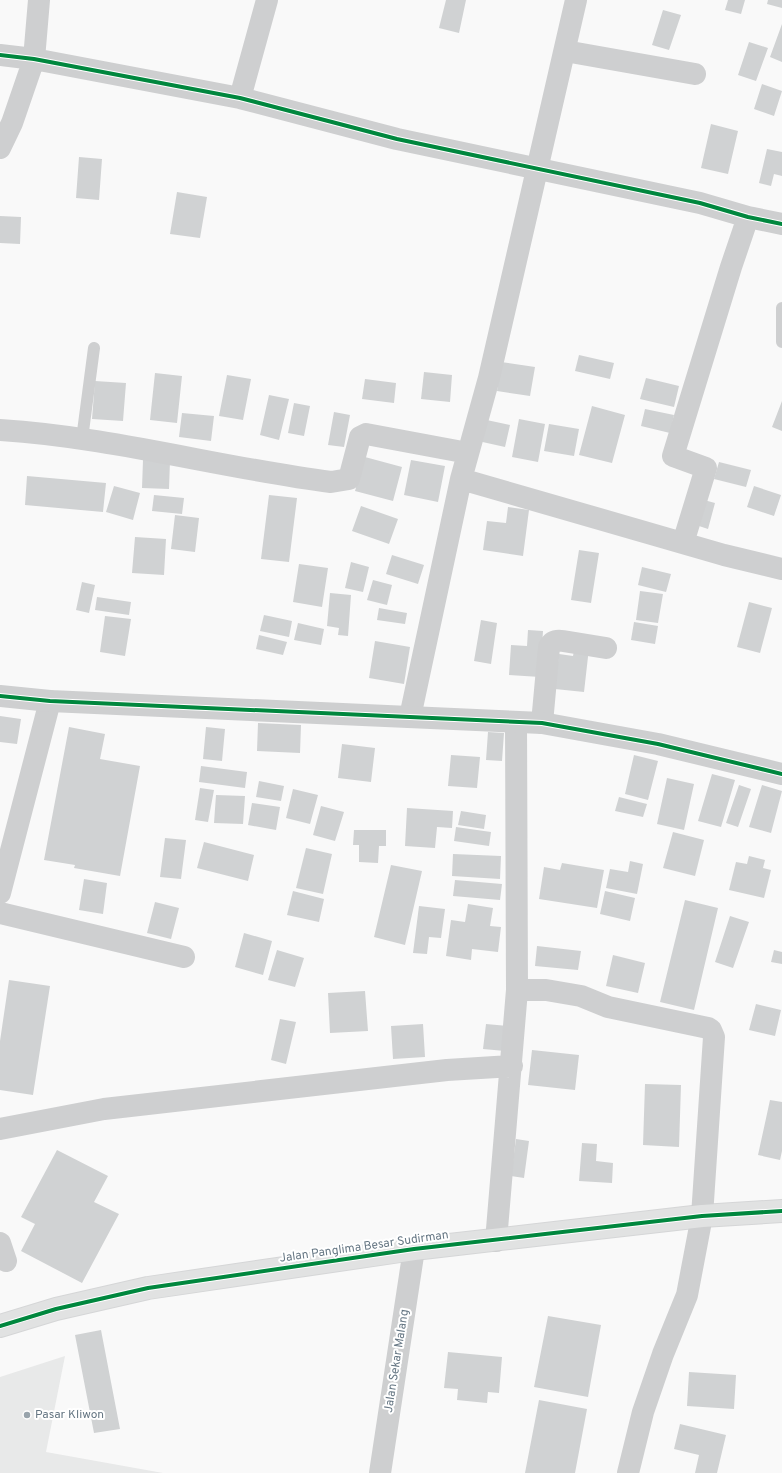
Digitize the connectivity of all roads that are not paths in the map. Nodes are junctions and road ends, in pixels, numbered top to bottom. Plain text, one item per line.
1 (39, 0) edge
2 (267, 0) edge
3 (576, 0) edge
4 (565, 51) junction
5 (0, 54) edge
6 (34, 59) junction
7 (695, 74) dead end
8 (240, 98) junction
9 (0, 148) edge
10 (538, 168) junction
11 (748, 217) junction
12 (782, 224) edge
13 (782, 308) edge
14 (782, 342) edge
15 (94, 348) dead end
16 (0, 430) edge
17 (82, 439) junction
18 (468, 453) junction
19 (460, 479) junction
20 (683, 543) junction
21 (782, 569) edge
22 (606, 648) dead end
23 (0, 696) edge
24 (50, 701) junction
25 (410, 717) junction
26 (516, 722) junction
27 (542, 723) junction
28 (782, 774) edge
29 (0, 893) edge
30 (0, 913) edge
31 (184, 957) dead end
32 (517, 990) junction
33 (512, 1066) junction
34 (0, 1129) edge
35 (782, 1211) edge
36 (702, 1216) junction
37 (496, 1241) junction
38 (414, 1249) junction
39 (0, 1326) edge
40 (380, 1473) edge
41 (628, 1473) edge

1 - 6 street
2 - 8 street
3 - 4 street
4 - 7 street
4 - 10 street
5 - 6 street
6 - 8 street
6 - 9 street
8 - 10 street
10 - 11 street
10 - 18 street
11 - 12 street
11 - 20 street
13 - 14 lane
15 - 17 lane
16 - 17 street
17 - 18 street
18 - 19 street
19 - 20 street
19 - 25 street
20 - 21 street
22 - 27 street
23 - 24 street
24 - 25 street
24 - 29 street
25 - 26 street
26 - 27 street
26 - 32 street
27 - 28 street
30 - 31 street
32 - 33 street
32 - 36 street
33 - 34 street
33 - 37 street
35 - 36 main road, Jalan Panglima Besar Sudirman
36 - 37 main road, Jalan Panglima Besar Sudirman
36 - 41 street
37 - 38 main road, Jalan Panglima Besar Sudirman
38 - 39 main road, Jalan Panglima Besar Sudirman
38 - 40 street, Jalan Sekar Malang

